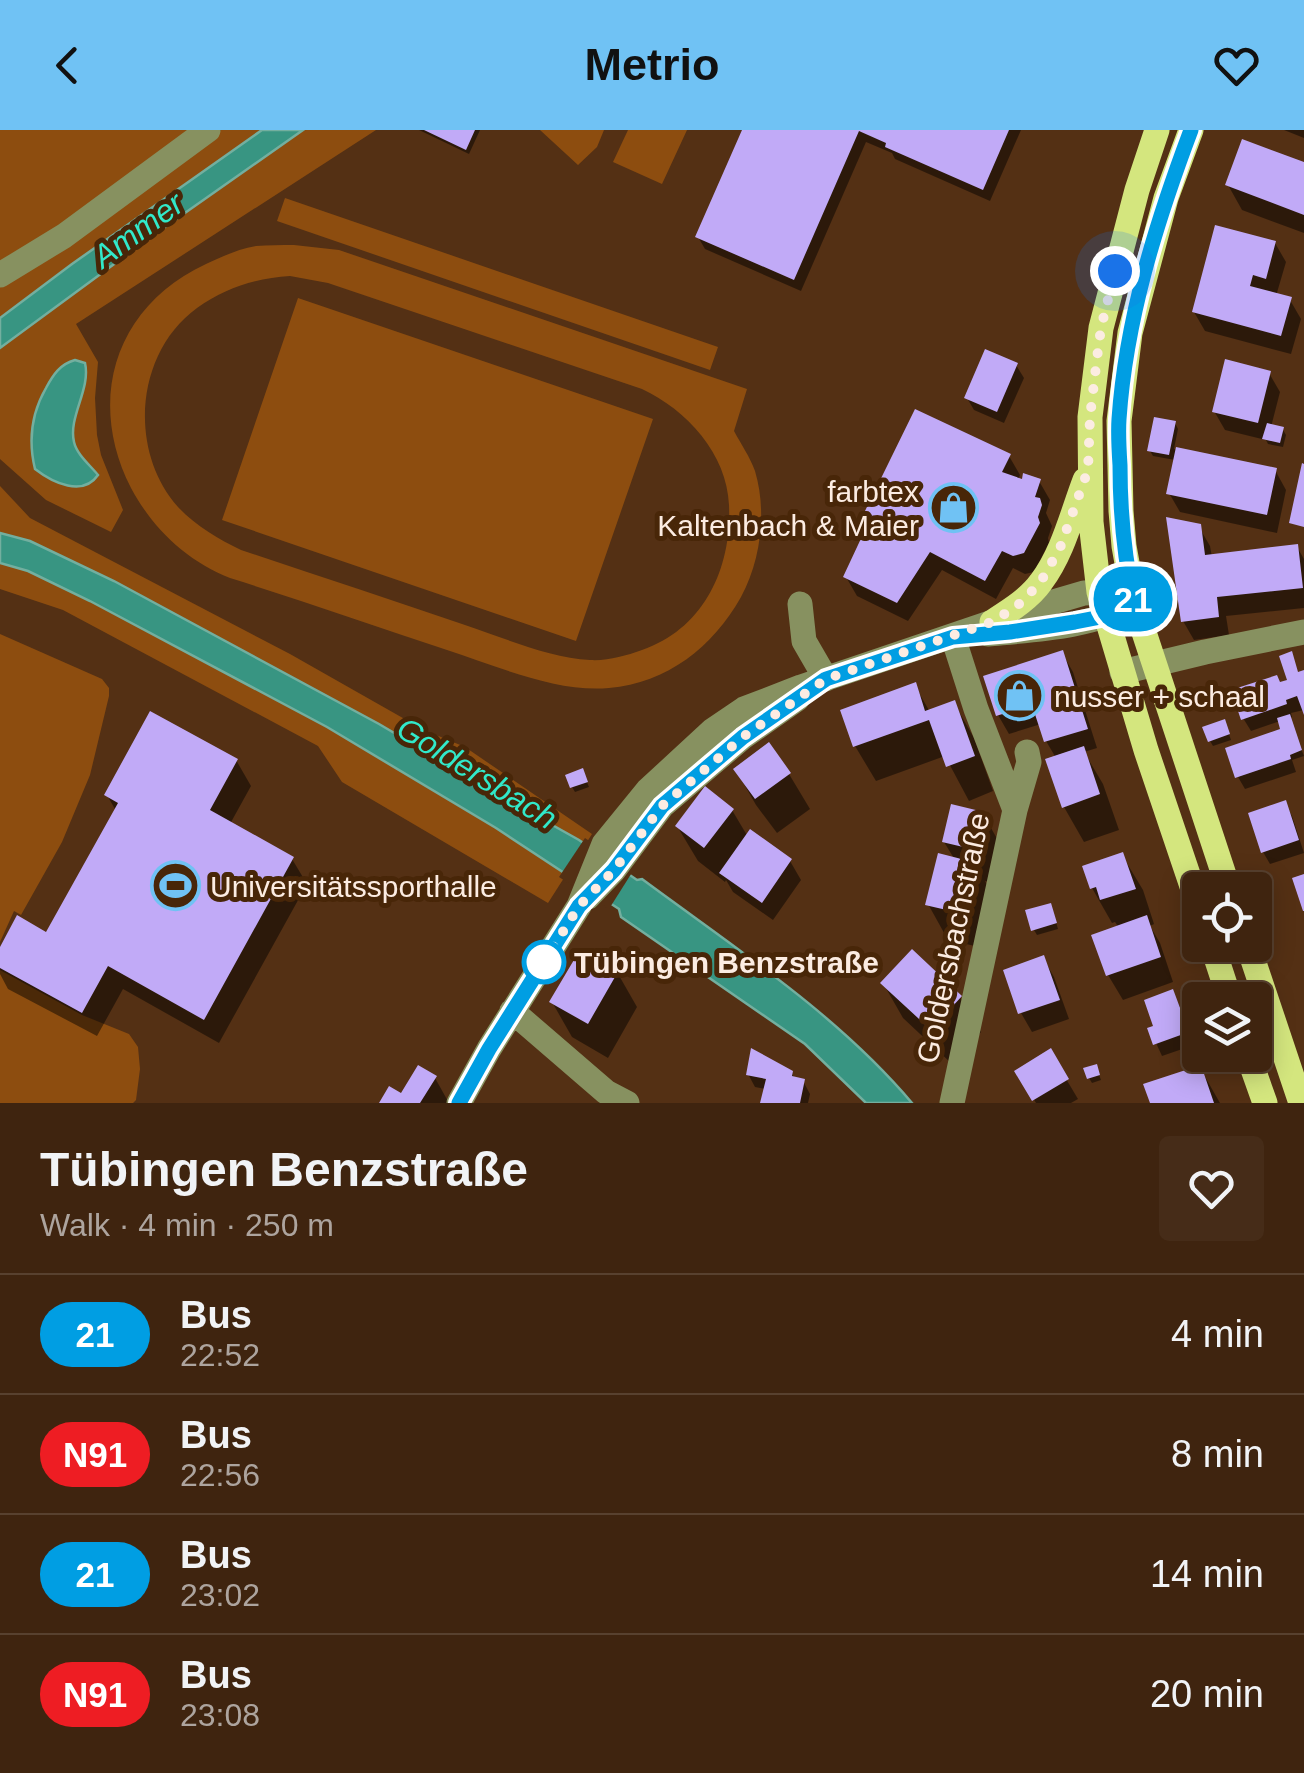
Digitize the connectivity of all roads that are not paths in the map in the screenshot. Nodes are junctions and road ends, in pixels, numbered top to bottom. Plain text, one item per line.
1 (208, 130) edge
2 (1157, 130) edge
3 (1192, 130) edge
4 (0, 275) edge
5 (1088, 470) junction
6 (1132, 596) junction
7 (800, 604) dead end
8 (1102, 604) junction
9 (992, 622) junction
10 (1304, 632) edge
11 (953, 637) junction
12 (1156, 665) junction
13 (1122, 672) junction
14 (826, 679) junction
15 (1027, 752) dead end
16 (1010, 798) junction
17 (1188, 872) edge
18 (1224, 872) edge
19 (1254, 962) edge
20 (512, 1011) junction
21 (1254, 1072) edge
22 (609, 1100) edge
23 (459, 1103) edge
24 (952, 1103) edge
25 (1264, 1103) edge
26 (1301, 1103) edge

1 - 4 street
2 - 5 main road
3 - 6 main road
5 - 8 main road
5 - 9 main road
6 - 8 street
6 - 12 main road
7 - 14 street
8 - 9 street
8 - 11 street
8 - 13 main road
9 - 11 street
10 - 12 street
11 - 14 street
11 - 16 street
12 - 13 street
12 - 18 main road
13 - 17 main road
14 - 20 street
15 - 16 street, Goldersbachstraße
16 - 24 street, Goldersbachstraße
19 - 26 main road
20 - 22 street
20 - 23 street
21 - 25 main road

